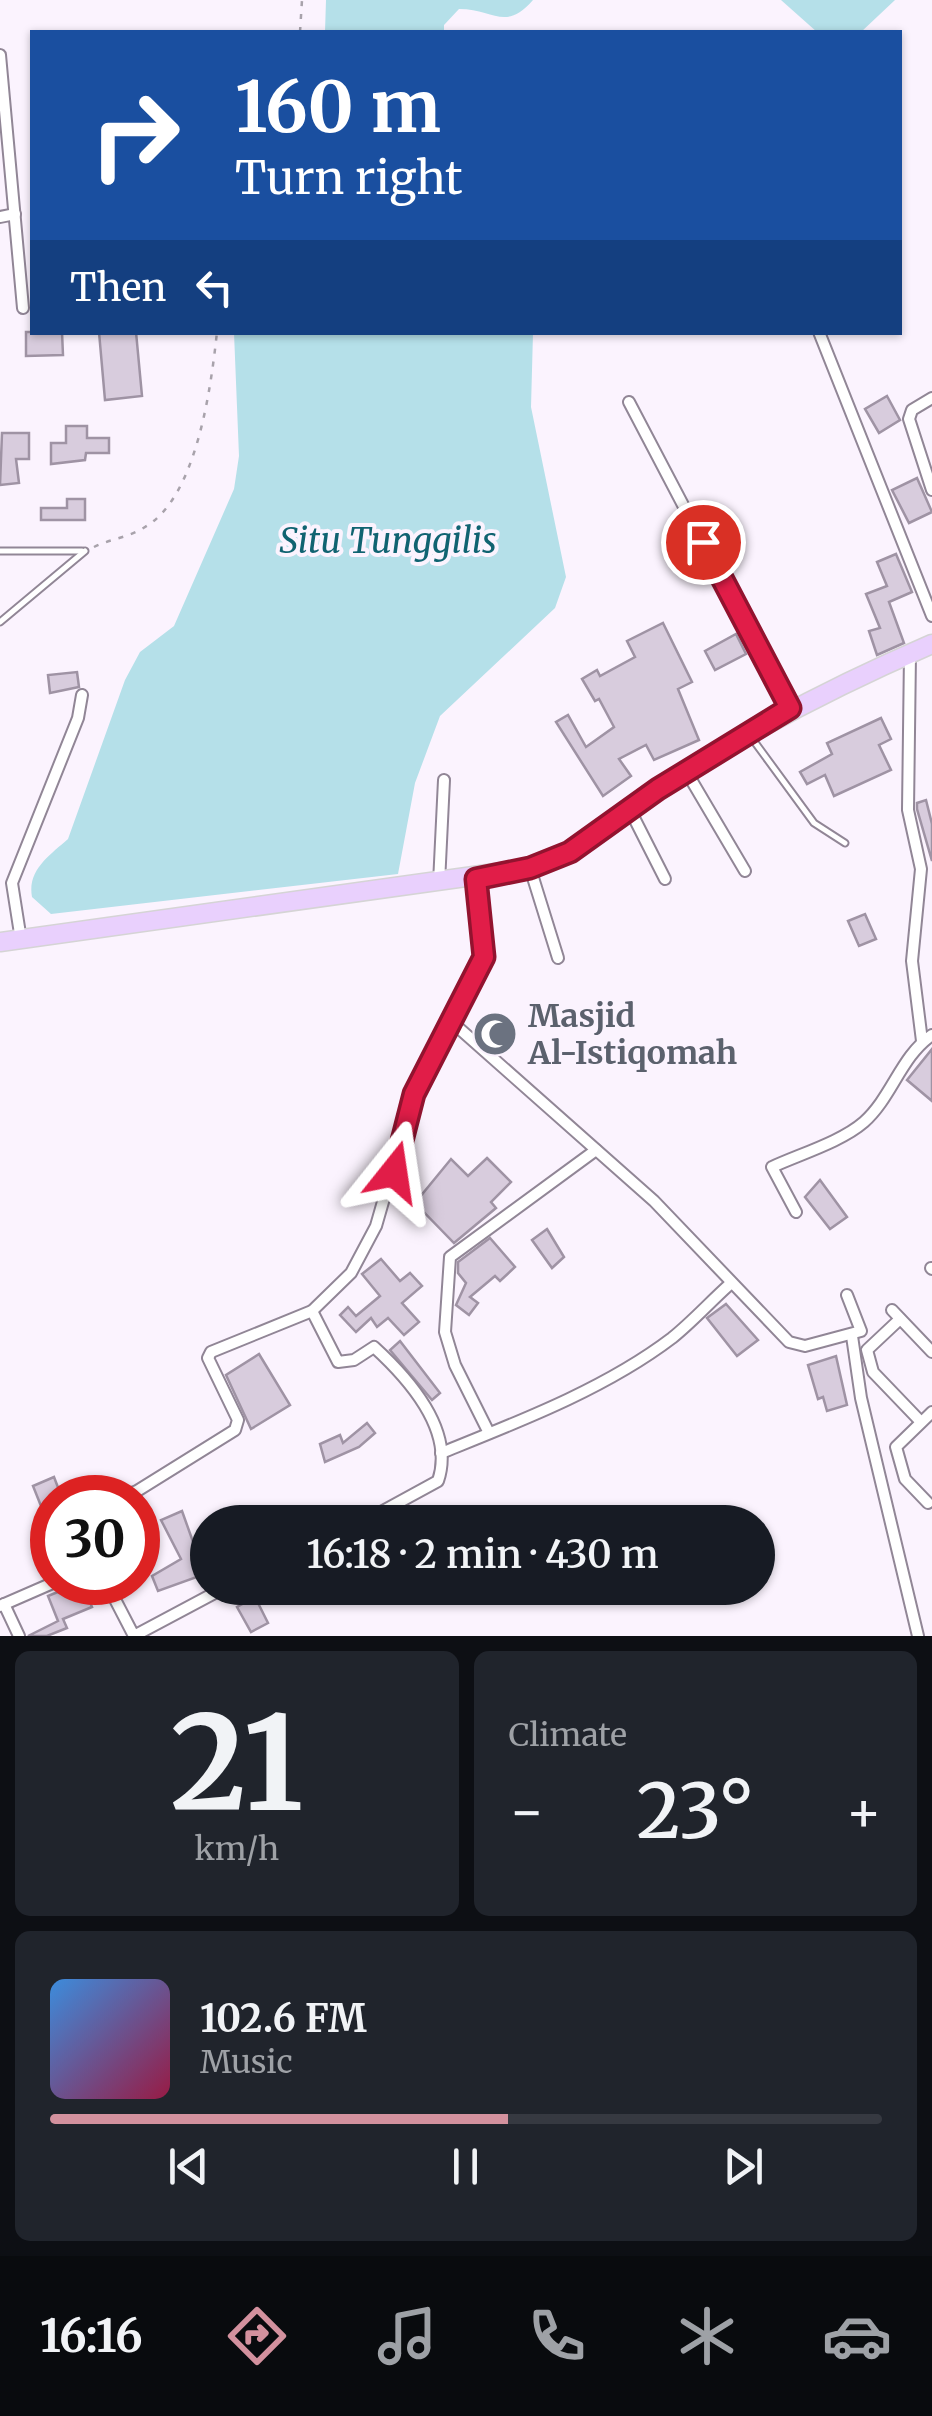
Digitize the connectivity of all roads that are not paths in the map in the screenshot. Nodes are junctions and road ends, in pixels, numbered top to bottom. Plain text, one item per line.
1 (0, 55) edge
2 (15, 214) junction
3 (0, 217) edge
4 (23, 308) dead end
5 (820, 335) edge
6 (932, 398) edge
7 (630, 402) dead end
8 (932, 490) edge
9 (0, 551) edge
10 (932, 616) edge
11 (3, 617) edge
12 (932, 644) edge
13 (910, 654) junction
14 (82, 696) dead end
15 (790, 708) junction
16 (749, 734) junction
17 (686, 771) junction
18 (444, 780) dead end
19 (629, 808) junction
20 (845, 844) dead end
21 (530, 868) junction
22 (744, 871) dead end
23 (476, 879) junction
24 (665, 879) dead end
25 (440, 884) junction
26 (21, 940) junction
27 (0, 942) edge
28 (558, 958) dead end
29 (453, 1022) junction
30 (927, 1038) edge
31 (596, 1150) junction
32 (796, 1212) dead end
33 (730, 1285) junction
34 (847, 1296) dead end
35 (312, 1311) junction
36 (852, 1336) junction
37 (932, 1352) edge
38 (932, 1412) edge
39 (922, 1422) junction
40 (490, 1433) junction
41 (441, 1453) junction
42 (160, 1477) edge
43 (931, 1503) edge
44 (394, 1505) edge
45 (30, 1593) edge
46 (2, 1605) edge
47 (118, 1605) edge
48 (192, 1605) edge
49 (19, 1636) edge
50 (134, 1636) edge
51 (918, 1636) edge

1 - 2 street
2 - 3 street
2 - 4 street
5 - 10 street
6 - 8 street
7 - 15 street
9 - 11 lane
12 - 13 main road
13 - 15 main road
13 - 30 street
14 - 26 street
15 - 16 main road
16 - 17 main road
16 - 20 lane
17 - 19 main road
17 - 22 street
18 - 25 street
19 - 21 main road
19 - 24 street
21 - 23 main road
21 - 28 street
23 - 25 main road
23 - 29 street
25 - 26 main road
26 - 27 main road
29 - 31 street
29 - 35 street
30 - 32 street
31 - 33 street
31 - 40 street
33 - 36 street
33 - 40 street
34 - 36 street
35 - 41 street
35 - 42 street
36 - 51 street
37 - 39 street
38 - 39 street
39 - 43 street
40 - 41 street
41 - 44 street
45 - 46 street
46 - 49 street
47 - 50 street
48 - 50 street

